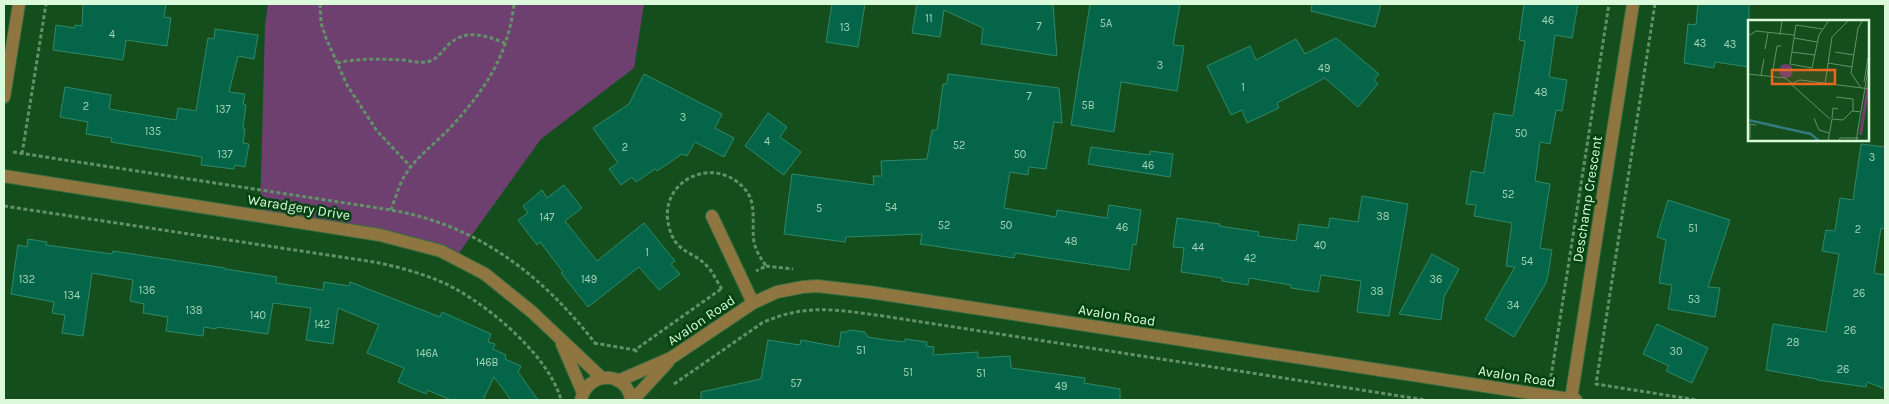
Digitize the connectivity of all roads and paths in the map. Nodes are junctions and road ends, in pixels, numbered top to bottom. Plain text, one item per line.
1 (19, 4) edge
2 (46, 4) edge
3 (320, 4) edge
4 (514, 4) edge
5 (1609, 4) edge
6 (1633, 4) edge
7 (1655, 4) edge
8 (505, 43) junction
9 (337, 63) junction
10 (4, 97) edge
11 (14, 152) dead end
12 (411, 166) junction
13 (4, 176) edge
14 (4, 206) edge
15 (391, 210) dead end
16 (712, 216) dead end
17 (722, 289) dead end
18 (753, 303) junction
19 (560, 340) junction
20 (590, 346) dead end
21 (635, 350) junction
22 (638, 355) dead end
23 (671, 358) junction
24 (1552, 377) dead end
25 (602, 378) junction
26 (618, 381) junction
27 (669, 388) dead end
28 (582, 397) edge
29 (1548, 398) edge
30 (561, 400) edge
31 (632, 400) edge
32 (1426, 400) edge
33 (1574, 400) edge
34 (1697, 400) edge

1 - 10 street
2 - 11 path
3 - 9 path
4 - 8 path
5 - 24 path
6 - 33 street, Deschamp Crescent
7 - 34 path
8 - 9 path
8 - 12 path
9 - 12 path
12 - 15 path
13 - 19 street, Waradgery Drive
14 - 30 path
16 - 18 street
17 - 21 path
18 - 23 street, Avalon Road
18 - 29 street, Avalon Road
19 - 25 street, Waradgery Drive
19 - 28 street, Waradgery Drive
20 - 21 path
21 - 22 path
23 - 26 street, Avalon Road
23 - 31 street, Avalon Road
25 - 26 street
25 - 28 street
26 - 31 street
27 - 32 path
29 - 33 street, Avalon Road

